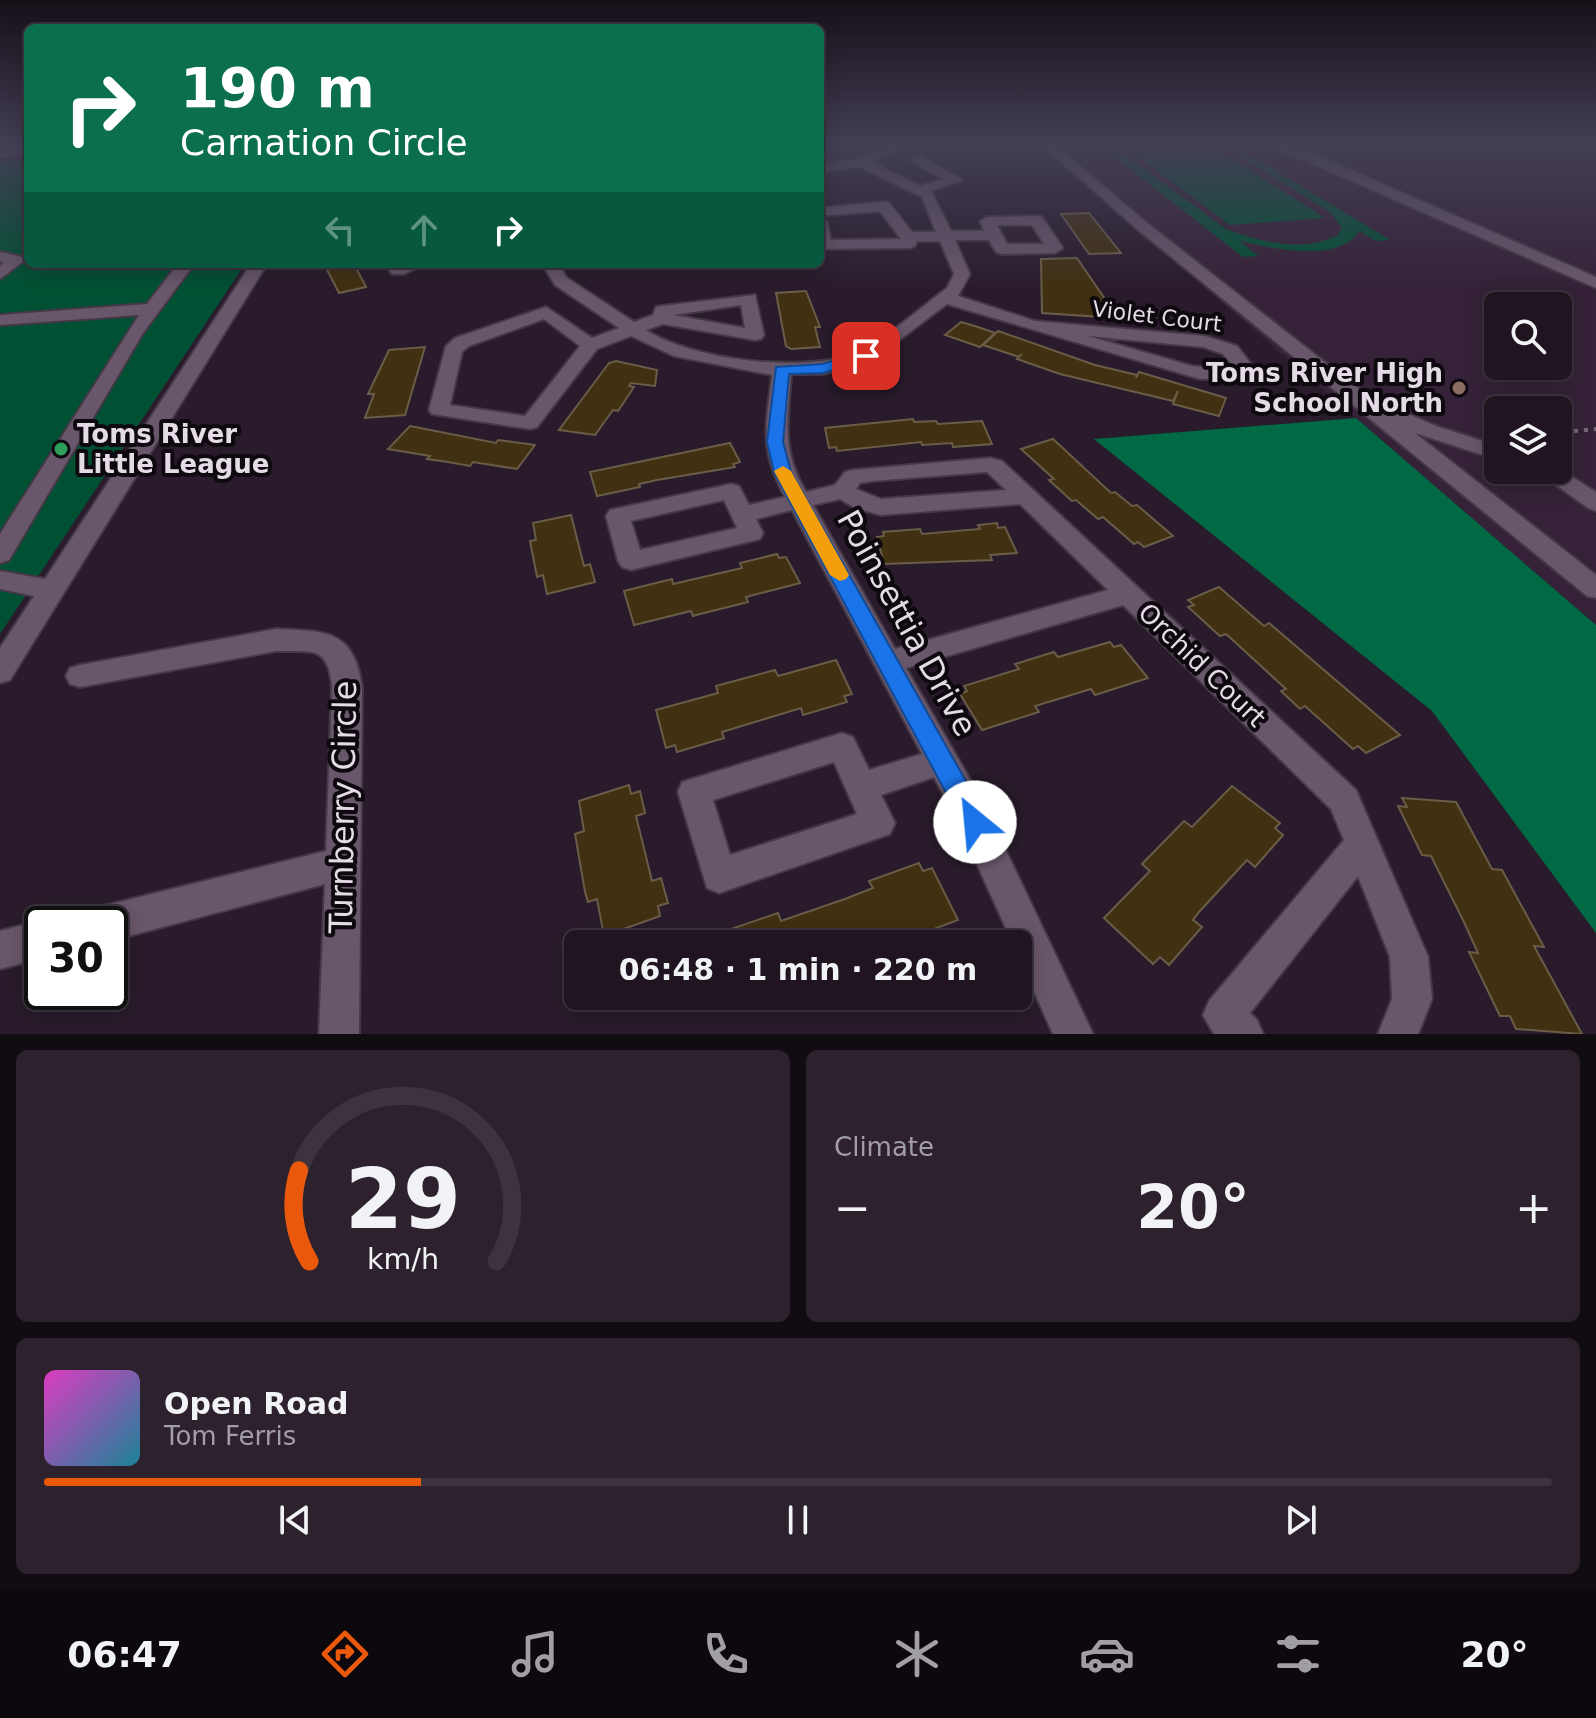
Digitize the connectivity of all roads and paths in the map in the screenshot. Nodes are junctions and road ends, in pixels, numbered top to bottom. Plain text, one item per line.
1 (923, 192) edge
2 (1103, 192) edge
3 (1389, 192) edge
4 (824, 212) edge
5 (994, 235) dead end
6 (948, 236) junction
7 (908, 237) junction
8 (824, 245) edge
9 (0, 257) edge
10 (183, 268) edge
11 (256, 268) edge
12 (553, 268) edge
13 (0, 274) edge
14 (1596, 283) edge
15 (945, 298) junction
16 (0, 305) edge
17 (150, 309) junction
18 (24, 318) junction
19 (661, 318) junction
20 (0, 320) edge
21 (1034, 326) junction
22 (632, 329) junction
23 (590, 345) junction
24 (782, 370) junction
25 (1358, 398) junction
26 (1596, 429) edge
27 (1572, 431) edge
28 (1484, 449) edge
29 (1567, 484) edge
30 (799, 501) junction
31 (1596, 503) edge
32 (742, 514) junction
33 (0, 554) edge
34 (0, 580) edge
35 (1596, 589) edge
36 (52, 590) junction
37 (1128, 594) junction
38 (888, 662) junction
39 (0, 672) edge
40 (80, 676) dead end
41 (942, 761) junction
42 (861, 787) junction
43 (1363, 843) junction
44 (343, 863) junction
45 (128, 918) edge
46 (24, 944) edge
47 (0, 950) edge
48 (339, 1034) edge
49 (1073, 1034) edge
50 (1243, 1034) edge
51 (1398, 1034) edge

1 - 6 street
2 - 25 street
3 - 14 street
4 - 7 street
5 - 6 street
6 - 7 street
6 - 15 street
7 - 8 street
9 - 13 street
10 - 17 street
11 - 36 street
12 - 22 street
15 - 21 street, Violet Court
15 - 24 street
16 - 18 street
17 - 18 street
17 - 33 street
18 - 20 street
19 - 19 street
19 - 22 street
21 - 21 street, Violet Court
22 - 23 street
22 - 24 street
23 - 23 street
24 - 30 street, Poinsettia Drive
25 - 28 street
25 - 35 street
26 - 27 path
29 - 31 street
30 - 32 street, Orchid Court
30 - 37 street, Orchid Court
30 - 38 street, Poinsettia Drive
32 - 32 street
34 - 36 street
36 - 39 street
37 - 38 street
37 - 43 street, Orchid Court
38 - 41 street, Poinsettia Drive
40 - 44 street, Turnberry Circle
41 - 42 street
41 - 49 street, Poinsettia Drive
42 - 42 street
43 - 50 street
43 - 51 street, Orchid Court
44 - 45 street
44 - 48 street, Turnberry Circle
46 - 47 street

